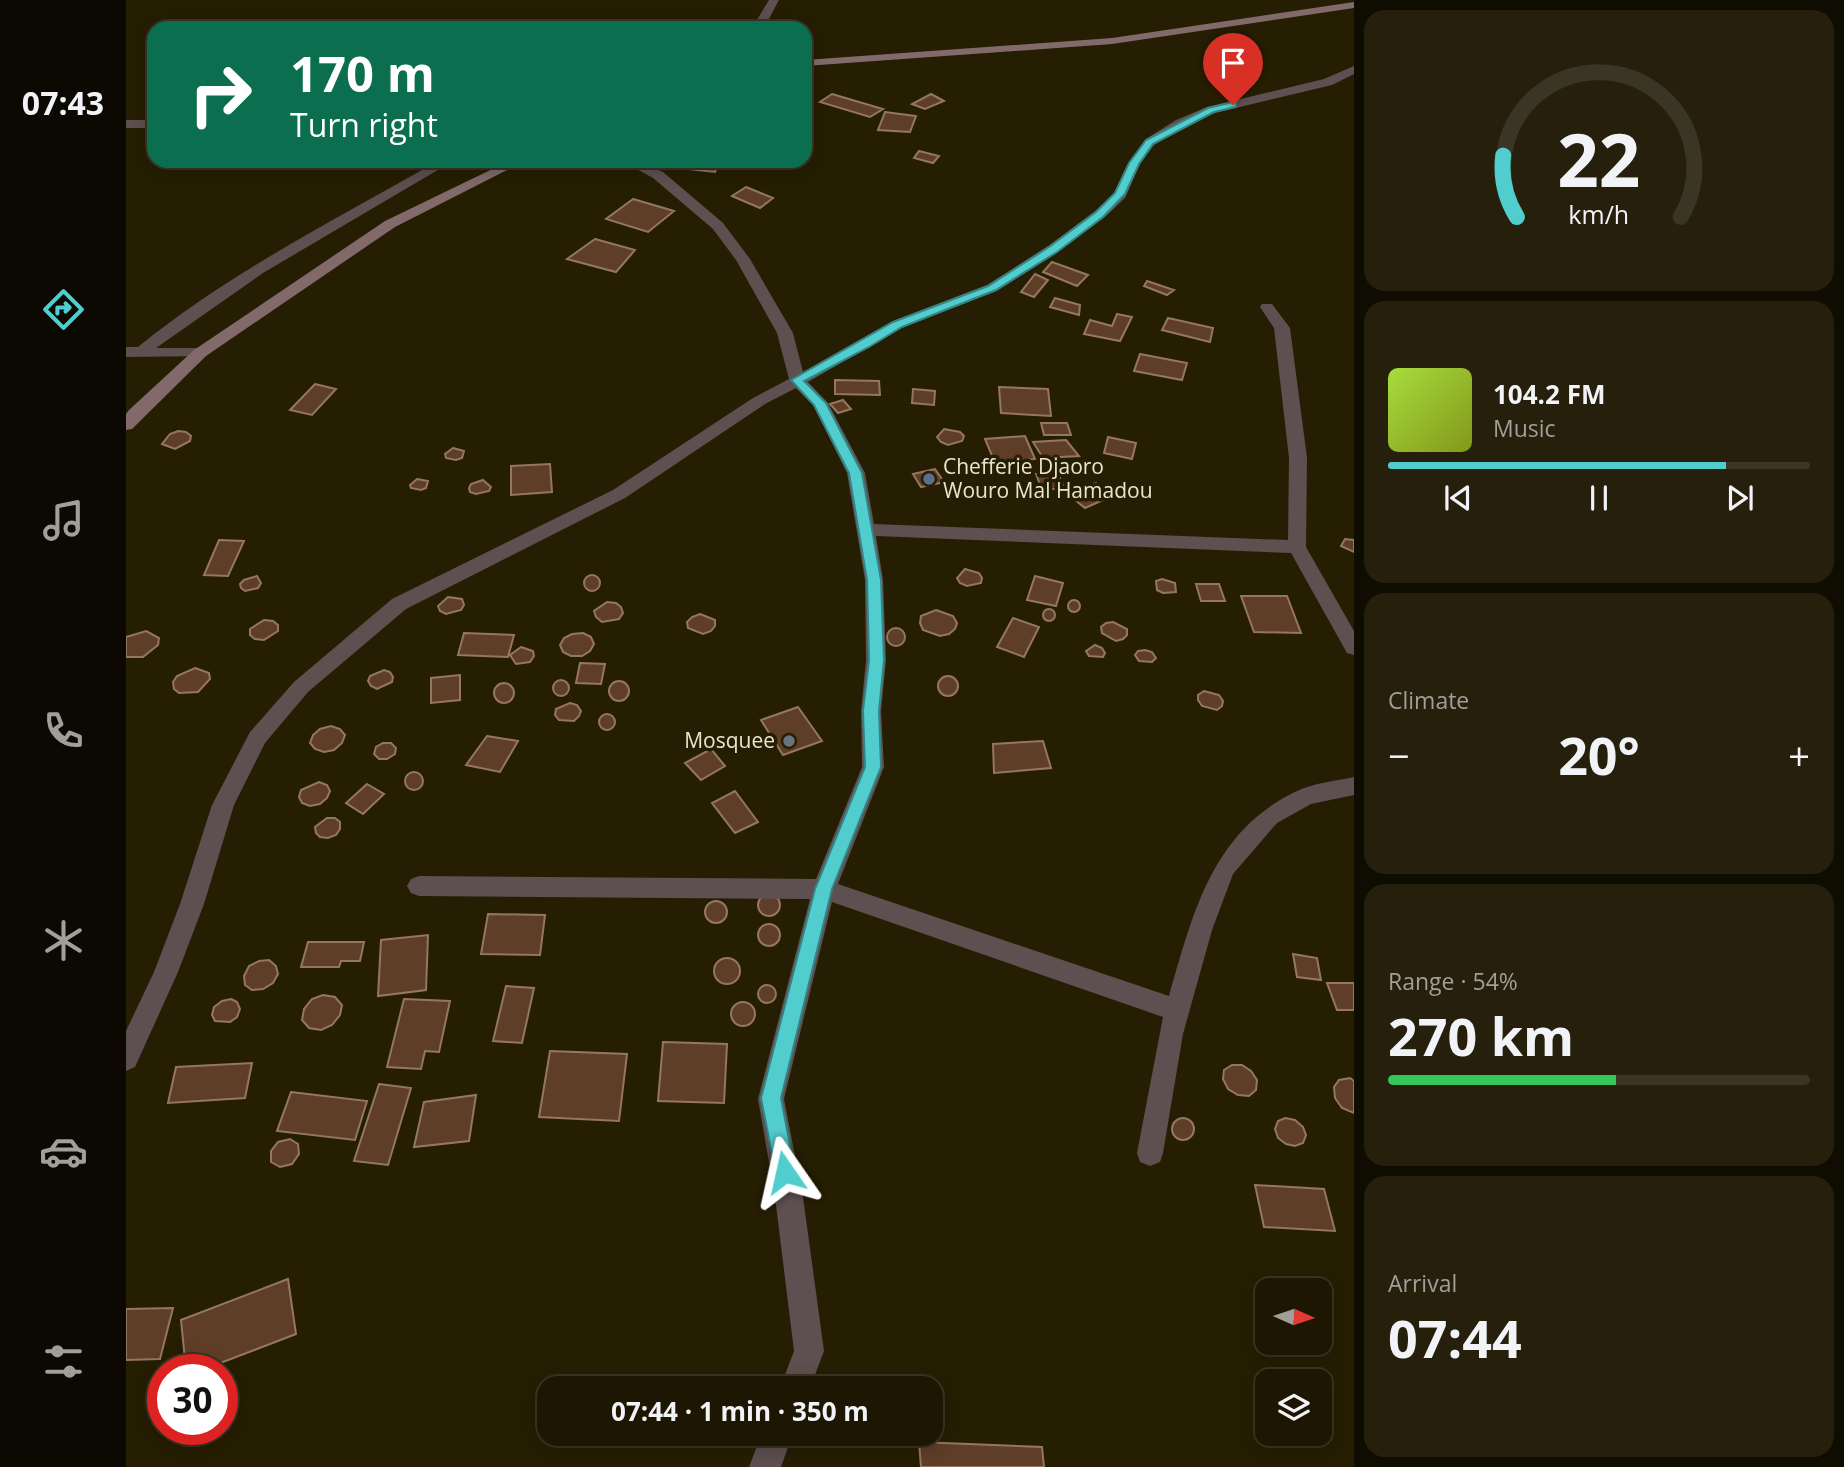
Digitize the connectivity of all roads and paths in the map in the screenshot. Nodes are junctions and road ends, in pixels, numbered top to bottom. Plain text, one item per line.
1 (774, 0) edge
2 (1354, 5) edge
3 (762, 21) edge
4 (812, 62) edge
5 (1354, 69) edge
6 (126, 124) edge
7 (147, 124) edge
8 (435, 168) edge
9 (505, 168) edge
10 (643, 168) edge
11 (1267, 307) dead end
12 (134, 352) edge
13 (200, 353) junction
14 (797, 380) junction
15 (126, 425) edge
16 (866, 530) junction
17 (1297, 547) junction
18 (1354, 648) edge
19 (1354, 786) edge
20 (419, 886) dead end
21 (824, 889) junction
22 (1176, 1010) junction
23 (126, 1059) edge
24 (1150, 1153) dead end
25 (800, 1376) edge
26 (773, 1446) edge
27 (765, 1467) edge

1 - 3 street
2 - 4 main road
5 - 14 street
6 - 7 street
8 - 12 street
9 - 13 main road
10 - 14 street
11 - 17 street
12 - 13 street
13 - 15 main road
14 - 16 street
14 - 23 street
16 - 17 street
16 - 21 street
17 - 18 street
19 - 22 street
20 - 21 street
21 - 22 street
21 - 25 street
22 - 24 street
26 - 27 street

